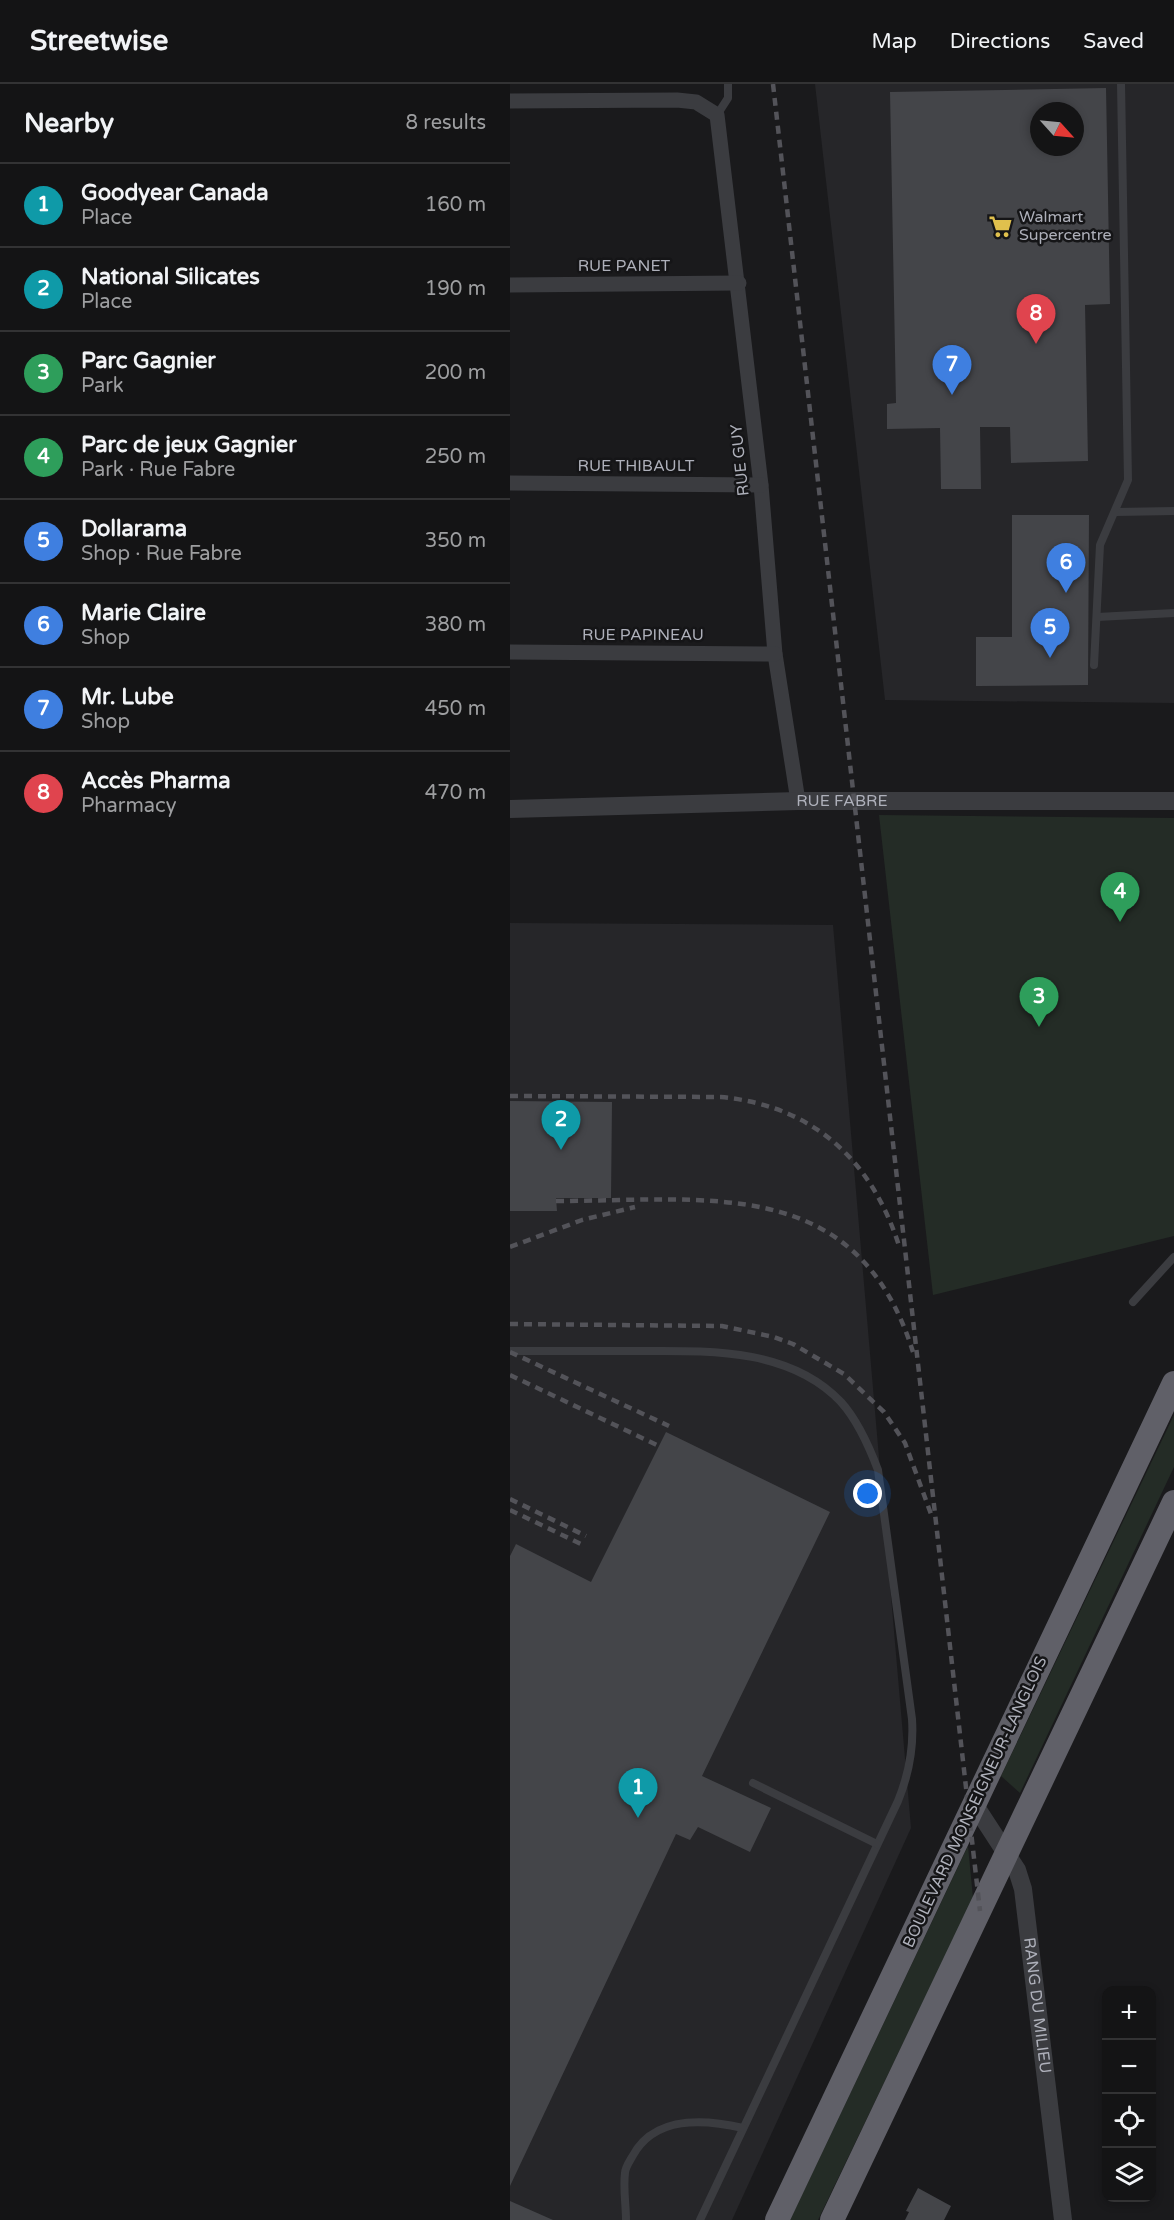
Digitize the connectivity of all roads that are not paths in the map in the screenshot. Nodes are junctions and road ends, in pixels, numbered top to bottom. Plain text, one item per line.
1 (728, 84) edge
2 (1121, 84) edge
3 (510, 101) edge
4 (717, 115) junction
5 (739, 283) junction
6 (510, 285) edge
7 (510, 483) edge
8 (761, 485) junction
9 (1174, 511) edge
10 (1116, 512) junction
11 (1174, 613) edge
12 (1097, 617) junction
13 (510, 652) edge
14 (776, 654) junction
15 (1094, 665) dead end
16 (798, 801) junction
17 (1174, 801) edge
18 (510, 809) edge
19 (1174, 1257) edge
20 (1133, 1302) dead end
21 (510, 1351) edge
22 (1174, 1383) edge
23 (1174, 1502) edge
24 (753, 1783) dead end
25 (974, 1804) junction
26 (877, 1844) junction
27 (1007, 1855) junction
28 (743, 2128) junction
29 (626, 2220) edge
30 (700, 2220) edge
31 (777, 2220) edge
32 (832, 2220) edge
33 (1063, 2220) edge

1 - 4 lane
2 - 10 lane
3 - 4 street
4 - 5 street, RUE GUY
5 - 6 street, RUE PANET
5 - 8 street, RUE GUY
7 - 8 street, RUE THIBAULT
8 - 14 street, RUE GUY
9 - 10 lane
10 - 12 lane
11 - 12 lane
12 - 15 lane
13 - 14 street, RUE PAPINEAU
14 - 16 street, RUE GUY
16 - 17 street, RUE FABRE
16 - 18 street, RUE FABRE
19 - 20 lane
21 - 26 lane
22 - 25 highway, BOULEVARD MONSEIGNEUR-LANGLOIS
23 - 27 highway
24 - 26 lane
25 - 27 street, RANG DU MILIEU
25 - 31 highway, BOULEVARD MONSEIGNEUR-LANGLOIS
26 - 28 lane
27 - 32 highway
27 - 33 street, RANG DU MILIEU
28 - 29 lane
28 - 30 lane

